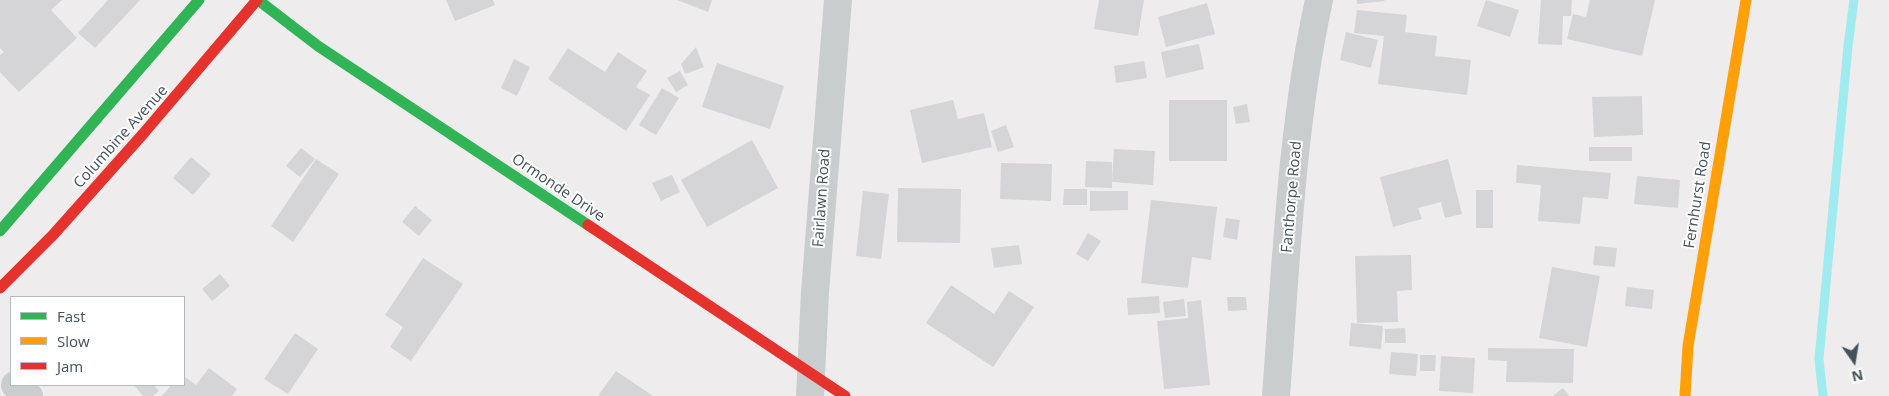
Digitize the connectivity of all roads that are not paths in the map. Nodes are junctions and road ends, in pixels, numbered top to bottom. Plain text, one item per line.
1 (199, 0) edge
2 (257, 0) edge
3 (838, 0) edge
4 (1319, 0) edge
5 (1746, 0) edge
6 (0, 231) edge
7 (0, 288) edge
8 (0, 372) edge
9 (10, 381) edge
10 (811, 385) edge
11 (16, 386) edge
12 (29, 396) edge
13 (845, 396) edge
14 (1276, 396) edge
15 (1685, 396) edge

1 - 6 street, Columbine Avenue
2 - 7 street, Columbine Avenue
2 - 10 street, Ormonde Drive
3 - 10 street, Fairlawn Road
4 - 14 street, Fanthorpe Road
5 - 15 street, Fernhurst Road
8 - 9 street
10 - 13 street, Ormonde Drive
11 - 12 street

